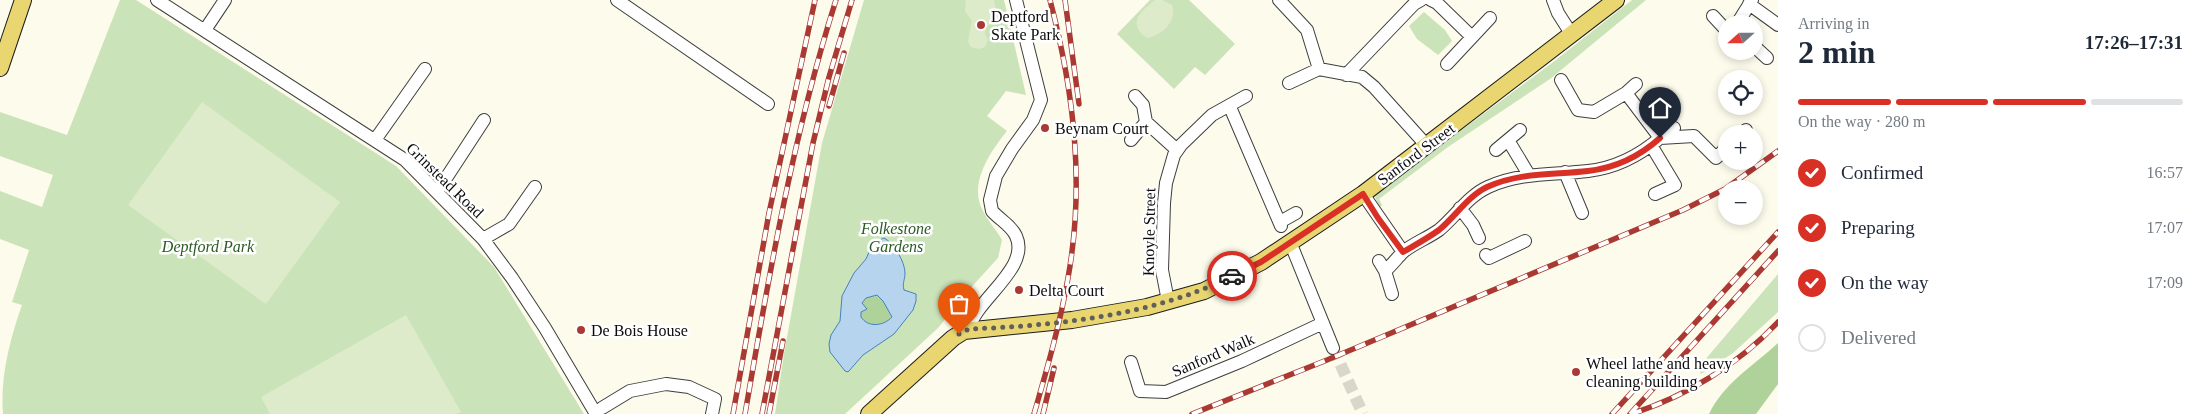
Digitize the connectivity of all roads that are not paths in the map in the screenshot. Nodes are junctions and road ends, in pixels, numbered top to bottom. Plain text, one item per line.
1 (23, 0) edge
2 (157, 0) edge
3 (225, 0) edge
4 (617, 0) edge
5 (1016, 0) edge
6 (1279, 0) edge
7 (1421, 0) edge
8 (1431, 0) edge
9 (1553, 0) edge
10 (1616, 0) edge
11 (1750, 2) edge
12 (1742, 15) edge
13 (1713, 16) dead end
14 (1490, 18) dead end
15 (1718, 21) edge
16 (1778, 24) edge
17 (204, 30) junction
18 (1572, 35) junction
19 (1472, 37) junction
20 (1763, 54) edge
21 (1767, 58) dead end
22 (1447, 64) dead end
23 (0, 68) edge
24 (425, 69) dead end
25 (1319, 69) junction
26 (1346, 74) junction
27 (1560, 80) dead end
28 (1289, 82) dead end
29 (1636, 84) dead end
30 (1626, 93) junction
31 (1135, 96) dead end
32 (1246, 96) dead end
33 (768, 104) dead end
34 (1230, 107) junction
35 (484, 120) dead end
36 (1146, 122) junction
37 (1674, 128) dead end
38 (1520, 130) dead end
39 (375, 140) junction
40 (1131, 140) dead end
41 (1508, 140) junction
42 (1656, 142) junction
43 (1427, 146) junction
44 (1177, 150) junction
45 (1496, 150) dead end
46 (1718, 156) edge
47 (1565, 172) junction
48 (1529, 175) junction
49 (535, 187) dead end
50 (437, 192) junction
51 (1363, 194) junction
52 (1655, 194) dead end
53 (1460, 208) junction
54 (1296, 213) dead end
55 (1582, 213) dead end
56 (1479, 238) dead end
57 (482, 239) junction
58 (1290, 242) junction
59 (1526, 242) dead end
60 (1403, 252) junction
61 (1486, 255) dead end
62 (1392, 294) dead end
63 (1168, 301) junction
64 (1323, 323) junction
65 (969, 329) junction
66 (1334, 348) tunnel mouth
67 (1132, 362) dead end
68 (599, 411) edge
69 (712, 414) edge
70 (869, 414) edge

1 - 23 main road
2 - 17 street, Grinstead Road
3 - 17 street
4 - 33 street
5 - 65 street
6 - 25 street
7 - 26 street
8 - 19 street
9 - 18 street
10 - 18 main road, Sanford Street
11 - 12 street
11 - 16 street
13 - 15 street
14 - 19 street
17 - 39 street, Grinstead Road
18 - 43 main road, Sanford Street
19 - 22 street
20 - 21 street
24 - 39 street
25 - 26 street
25 - 28 street
26 - 43 street
27 - 30 street
29 - 30 street
30 - 42 street
31 - 36 street
32 - 34 street, Knoyle Street
34 - 44 street, Knoyle Street
34 - 54 street
35 - 50 street
36 - 40 street
36 - 44 street
37 - 42 street
38 - 41 street
39 - 50 street, Grinstead Road
41 - 45 street
41 - 48 street
42 - 46 street
42 - 47 street
42 - 52 street
43 - 51 main road, Sanford Street
44 - 63 street, Knoyle Street
47 - 48 street
47 - 55 street
48 - 53 street
49 - 57 street
50 - 57 street, Grinstead Road
51 - 58 main road, Sanford Street
51 - 60 street
53 - 56 street
53 - 60 street
57 - 68 street, Grinstead Road
58 - 63 main road, Sanford Street
58 - 64 street
59 - 61 street
60 - 62 street
63 - 65 main road, Sanford Street
64 - 66 street
64 - 67 street, Sanford Walk
65 - 70 main road
68 - 69 street

